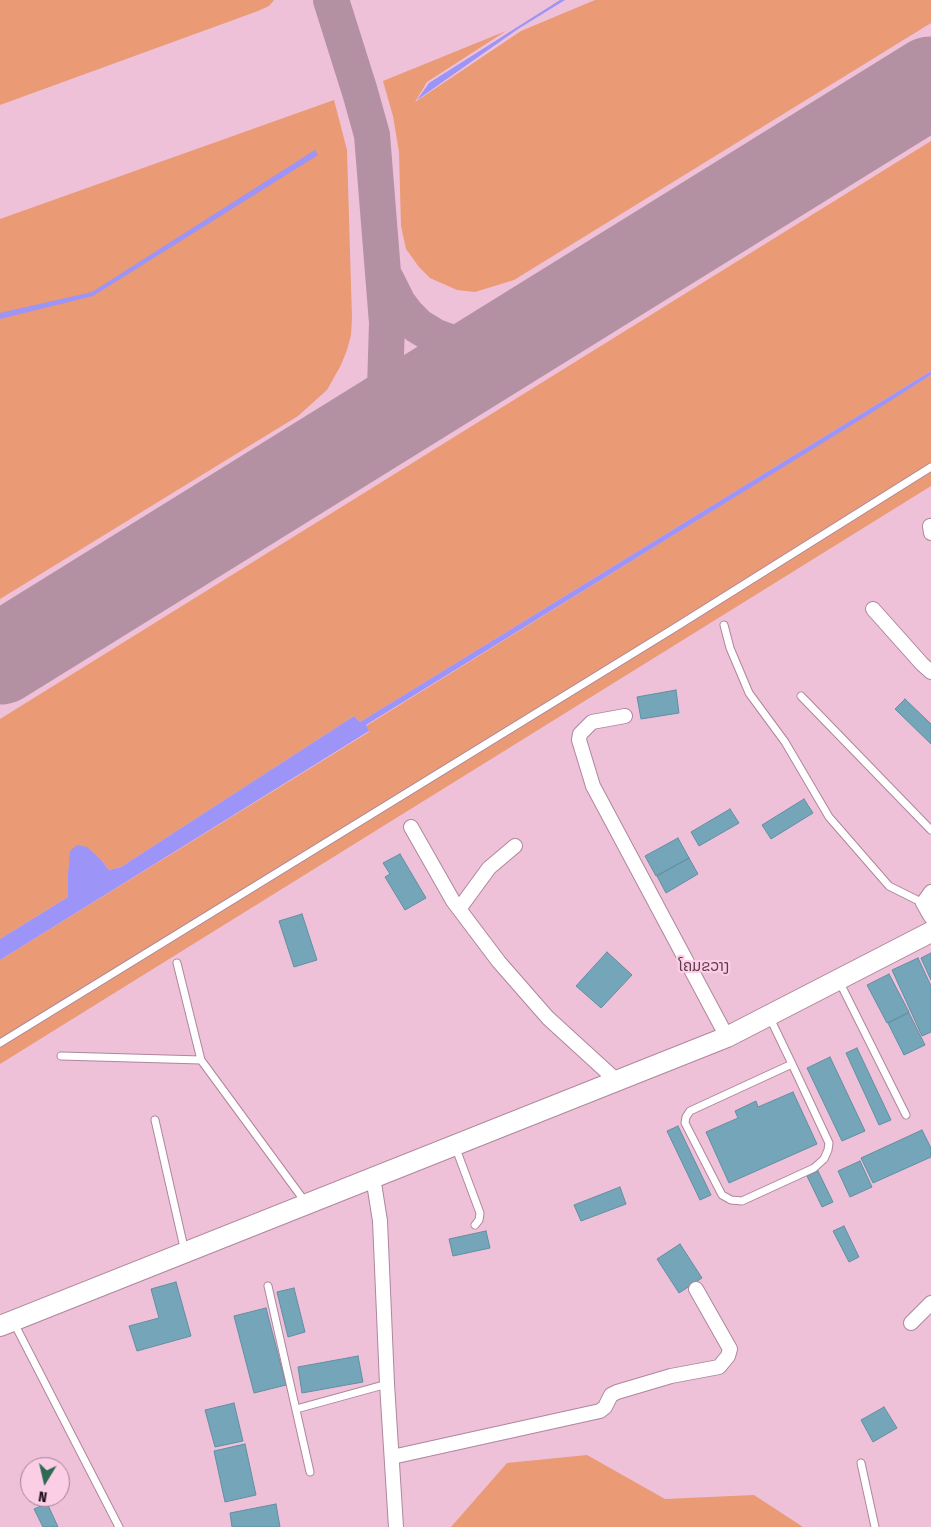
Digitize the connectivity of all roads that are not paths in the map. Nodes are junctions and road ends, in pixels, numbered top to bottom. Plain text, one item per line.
1 (931, 467) edge
2 (873, 609) dead end
3 (724, 625) dead end
4 (928, 663) edge
5 (801, 696) dead end
6 (625, 716) dead end
7 (411, 827) dead end
8 (931, 830) edge
9 (515, 846) dead end
10 (927, 897) edge
11 (460, 909) junction
12 (931, 916) edge
13 (931, 932) edge
14 (177, 963) dead end
15 (838, 980) junction
16 (769, 1016) junction
17 (728, 1037) junction
18 (0, 1043) edge
19 (61, 1056) dead end
20 (200, 1060) junction
21 (792, 1064) junction
22 (617, 1081) junction
23 (906, 1115) dead end
24 (156, 1120) dead end
25 (455, 1145) junction
26 (373, 1177) junction
27 (307, 1205) junction
28 (475, 1225) dead end
29 (186, 1253) junction
30 (268, 1286) dead end
31 (696, 1289) dead end
32 (931, 1303) edge
33 (911, 1323) dead end
34 (7, 1324) edge
35 (387, 1384) junction
36 (296, 1410) junction
37 (392, 1457) junction
38 (861, 1463) dead end
39 (310, 1472) dead end
40 (119, 1527) edge
41 (396, 1527) edge
42 (875, 1527) edge

1 - 18 lane
2 - 4 street
3 - 10 lane
5 - 8 lane
6 - 17 street
7 - 11 street
9 - 11 street
10 - 12 street
11 - 22 street
13 - 15 main road
14 - 20 lane
15 - 16 main road
15 - 23 lane
16 - 17 main road
16 - 21 lane
17 - 22 main road
19 - 20 lane
20 - 27 lane
21 - 21 lane
22 - 25 main road
24 - 29 lane
25 - 26 main road
25 - 28 lane
26 - 27 main road
26 - 35 street
27 - 29 main road
29 - 34 main road
30 - 36 lane
31 - 37 street
32 - 33 street
34 - 40 lane
35 - 36 lane
35 - 37 street
36 - 39 lane
37 - 41 street
38 - 42 lane

